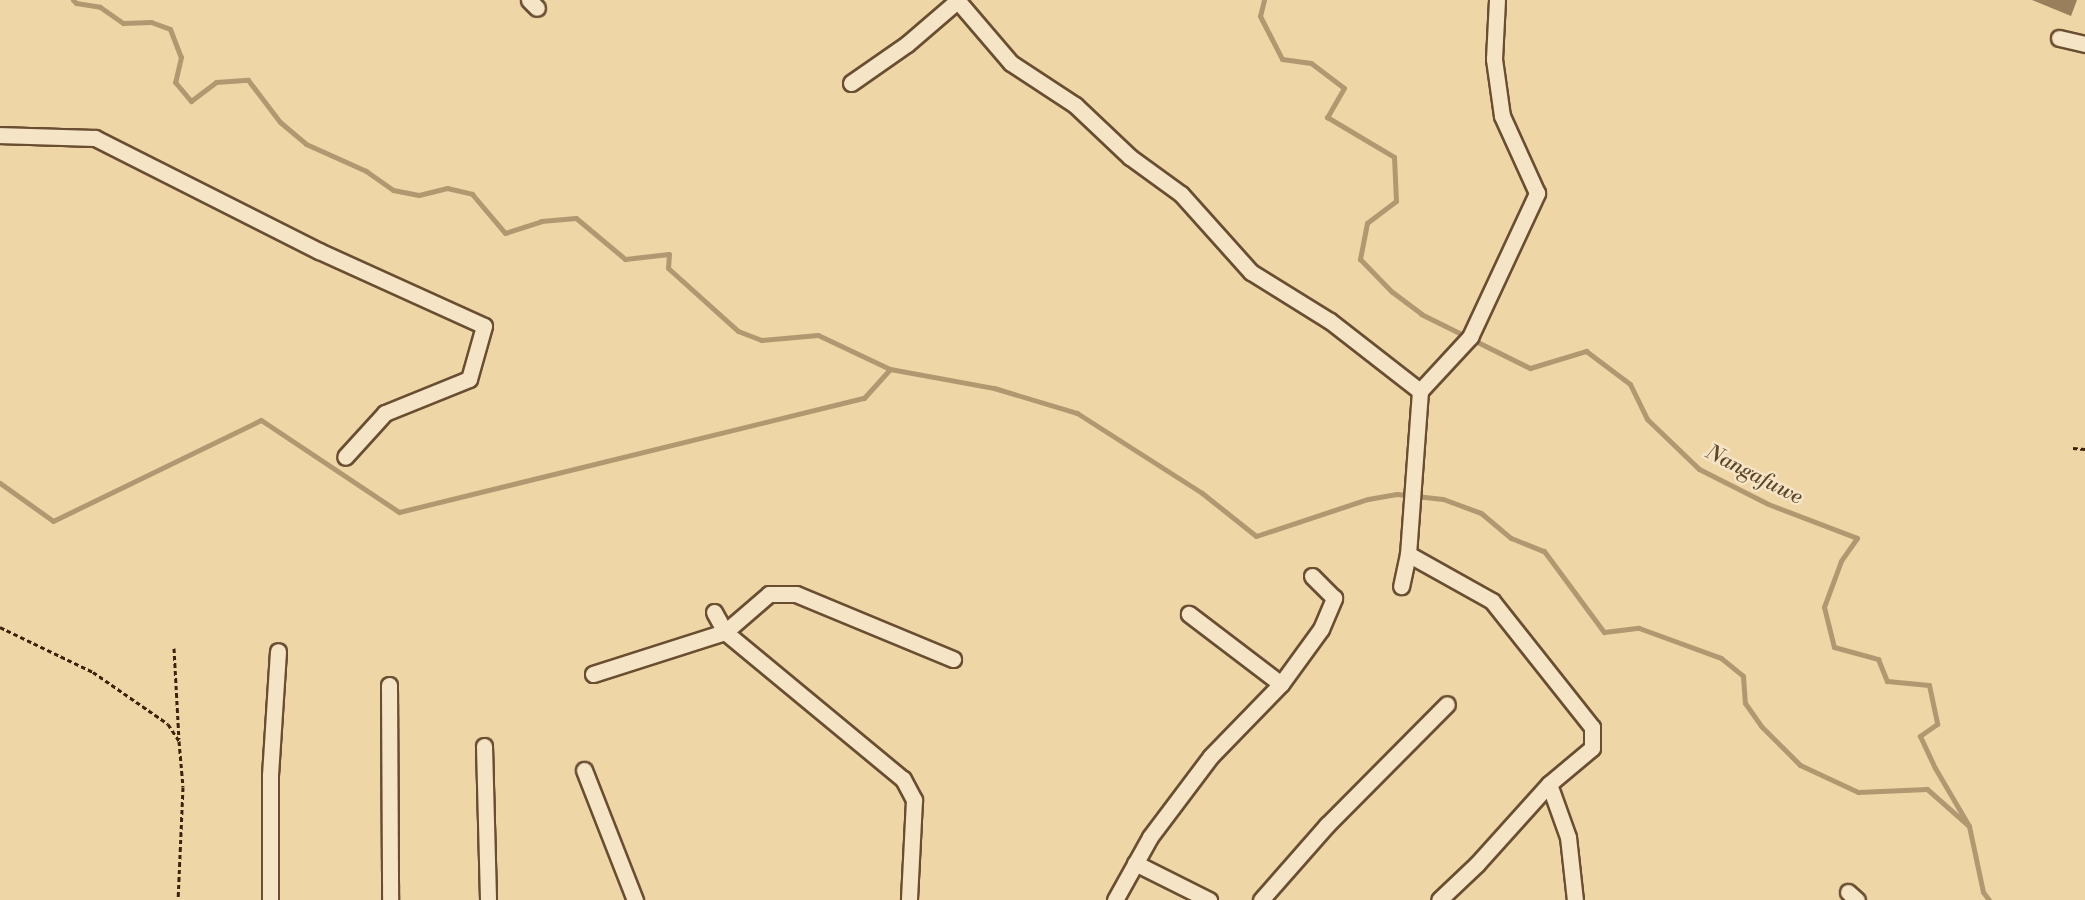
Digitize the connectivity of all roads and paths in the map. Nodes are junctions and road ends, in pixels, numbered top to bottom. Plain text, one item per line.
1 (957, 0) edge
2 (1497, 0) edge
3 (2059, 38) dead end
4 (2085, 44) edge
5 (851, 83) dead end
6 (0, 135) edge
7 (1420, 391) junction
8 (2073, 447) dead end
9 (2085, 449) edge
10 (345, 457) dead end
11 (1407, 554) junction
12 (1312, 576) dead end
13 (1401, 586) dead end
14 (714, 612) dead end
15 (1189, 615) dead end
16 (0, 627) edge
17 (725, 632) junction
18 (174, 648) dead end
19 (278, 651) dead end
20 (953, 659) dead end
21 (593, 674) dead end
22 (1281, 684) junction
23 (389, 685) dead end
24 (1448, 704) dead end
25 (180, 741) junction
26 (484, 746) dead end
27 (584, 770) dead end
28 (1549, 784) junction
29 (1136, 863) junction
30 (178, 900) edge
31 (270, 900) edge
32 (390, 900) edge
33 (488, 900) edge
34 (635, 900) edge
35 (909, 900) edge
36 (1115, 900) edge
37 (1209, 900) edge
38 (1261, 900) edge
39 (1439, 900) edge
40 (1575, 900) edge

1 - 5 street
1 - 7 street
2 - 7 street
3 - 4 street
6 - 10 street
7 - 11 street
8 - 9 path
11 - 13 street
11 - 28 street
12 - 22 street
14 - 17 street
15 - 22 street
16 - 25 path
17 - 20 street
17 - 21 street
17 - 35 street
18 - 25 path
19 - 31 street
22 - 29 street
23 - 32 street
24 - 38 street
25 - 30 path
26 - 33 street
27 - 34 street
28 - 39 street
28 - 40 street
29 - 36 street
29 - 37 street

